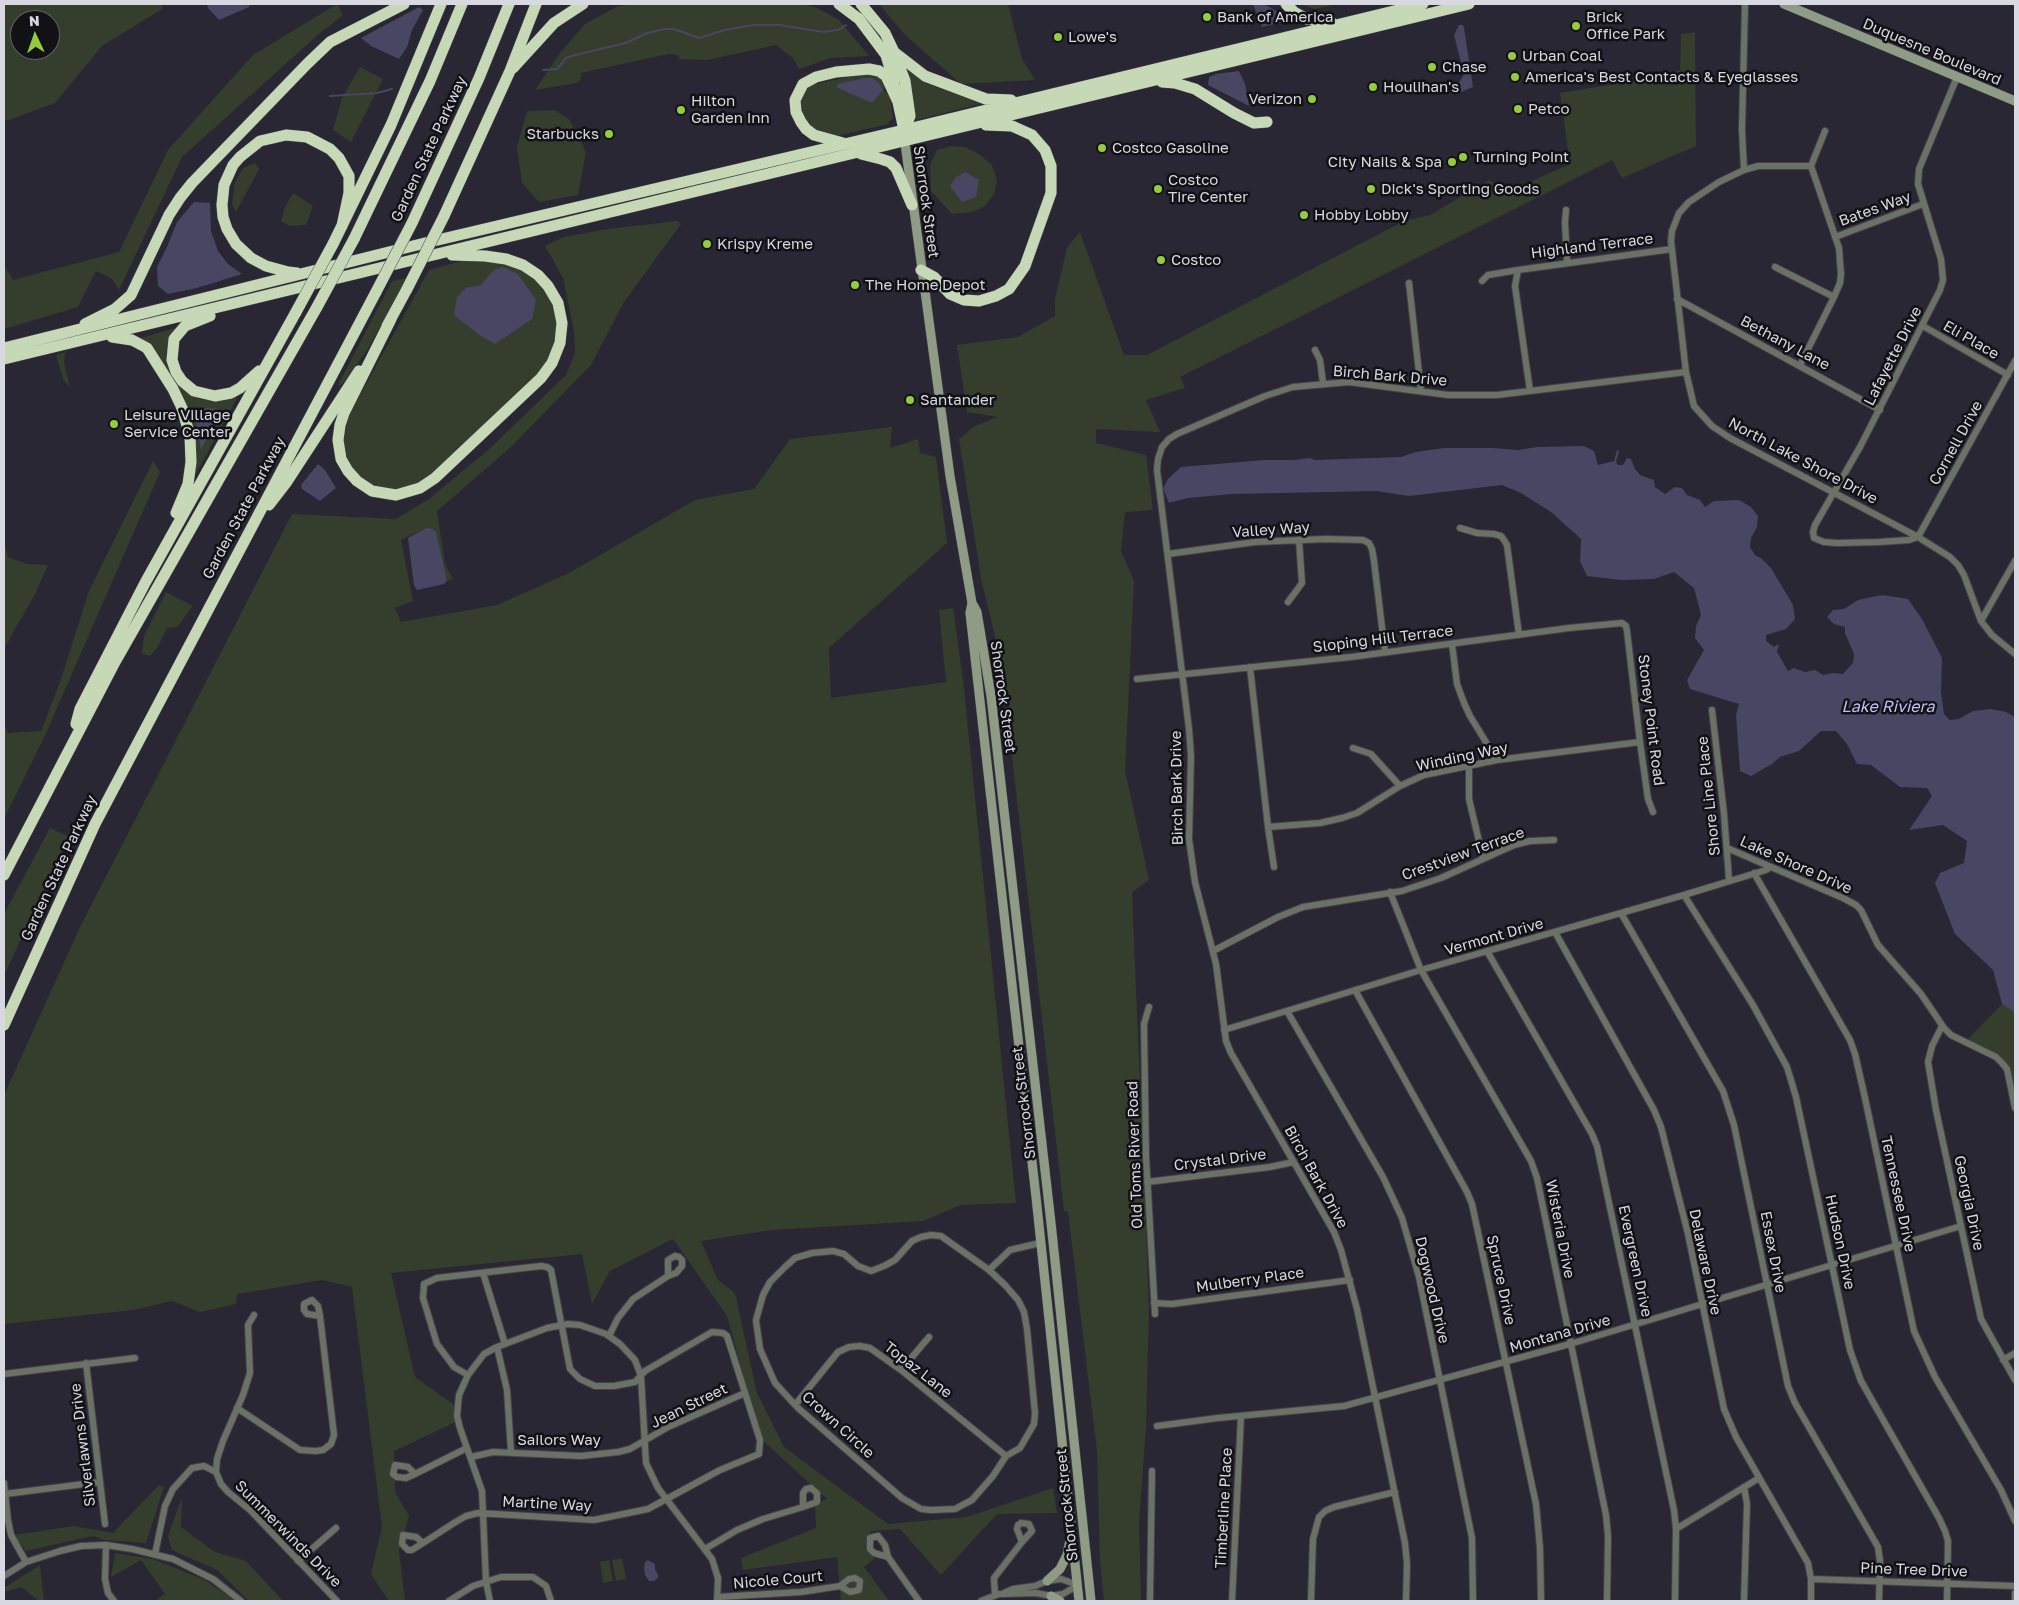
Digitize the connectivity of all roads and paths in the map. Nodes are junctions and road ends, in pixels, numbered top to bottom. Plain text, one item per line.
1 (404, 4) edge
2 (441, 4) edge
3 (462, 4) edge
4 (509, 4) edge
5 (536, 4) edge
6 (583, 4) edge
7 (840, 4) edge
8 (861, 4) edge
9 (1286, 4) edge
10 (1423, 4) edge
11 (1469, 4) edge
12 (1744, 4) edge
13 (1784, 4) edge
14 (1343, 23) junction
15 (894, 52) junction
16 (510, 71) junction
17 (1957, 77) junction
18 (1150, 82) junction
19 (1045, 96) junction
20 (2015, 101) edge
21 (898, 102) junction
22 (1267, 122) dead end
23 (965, 126) junction
24 (1825, 131) dead end
25 (904, 136) junction
26 (847, 143) junction
27 (857, 153) junction
28 (1811, 166) junction
29 (1744, 170) junction
30 (1923, 204) junction
31 (912, 205) junction
32 (1566, 210) dead end
33 (342, 226) junction
34 (1835, 237) junction
35 (1672, 249) junction
36 (438, 255) junction
37 (1567, 262) junction
38 (1775, 267) dead end
39 (921, 270) junction
40 (1518, 270) junction
41 (304, 273) junction
42 (1482, 281) dead end
43 (1409, 283) dead end
44 (1834, 297) junction
45 (1678, 299) junction
46 (229, 305) junction
47 (391, 319) junction
48 (1923, 326) junction
49 (64, 334) junction
50 (95, 338) junction
51 (4, 348) edge
52 (1315, 350) dead end
53 (4, 359) edge
54 (2015, 361) edge
55 (268, 363) junction
56 (1800, 365) junction
57 (1686, 372) junction
58 (2008, 375) junction
59 (1323, 383) junction
60 (1421, 391) junction
61 (1530, 391) junction
62 (1880, 410) junction
63 (1834, 492) junction
64 (1460, 528) dead end
65 (249, 530) junction
66 (171, 534) junction
67 (1918, 537) junction
68 (1299, 540) junction
69 (1168, 554) junction
70 (2015, 561) edge
71 (1288, 602) dead end
72 (972, 603) junction
73 (1981, 621) junction
74 (1627, 631) joint
75 (1519, 635) junction
76 (1452, 644) junction
77 (1385, 652) junction
78 (2015, 654) edge
79 (1250, 667) junction
80 (1182, 674) junction
81 (1137, 679) dead end
82 (1712, 710) dead end
83 (1640, 742) junction
84 (71, 743) junction
85 (1353, 748) dead end
86 (1497, 760) junction
87 (1469, 765) junction
88 (1400, 786) junction
89 (1652, 812) dead end
90 (1268, 827) junction
91 (1554, 840) dead end
92 (1727, 848) junction
93 (1483, 858) junction
94 (1274, 867) dead end
95 (1770, 867) junction
96 (1754, 873) junction
97 (4, 875) edge
98 (1729, 880) junction
99 (1390, 892) junction
100 (1684, 895) junction
101 (1620, 913) junction
102 (1555, 932) junction
103 (1213, 951) junction
104 (1488, 951) junction
105 (1421, 970) junction
106 (1355, 990) junction
107 (1149, 1007) dead end
108 (1287, 1010) junction
109 (4, 1025) edge
110 (1942, 1026) junction
111 (1224, 1030) junction
112 (2015, 1108) edge
113 (1294, 1162) junction
114 (1045, 1169) junction
115 (1148, 1182) junction
116 (1961, 1226) junction
117 (1040, 1243) junction
118 (1896, 1246) junction
119 (1831, 1265) junction
120 (989, 1270) junction
121 (483, 1273) junction
122 (668, 1276) dead end
123 (1350, 1280) junction
124 (1767, 1285) junction
125 (1154, 1303) junction
126 (1702, 1304) junction
127 (1155, 1314) dead end
128 (254, 1315) dead end
129 (320, 1316) dead end
130 (1061, 1316) junction
131 (1636, 1324) junction
132 (562, 1325) junction
133 (609, 1336) junction
134 (929, 1337) dead end
135 (505, 1344) junction
136 (1570, 1344) junction
137 (497, 1347) junction
138 (2015, 1353) edge
139 (135, 1358) dead end
140 (2003, 1360) junction
141 (1506, 1362) junction
142 (86, 1363) junction
143 (901, 1370) junction
144 (4, 1374) edge
145 (468, 1375) junction
146 (640, 1376) junction
147 (1439, 1380) junction
148 (2015, 1380) edge
149 (744, 1393) junction
150 (1375, 1397) junction
151 (795, 1405) junction
152 (237, 1408) junction
153 (1241, 1416) junction
154 (1157, 1426) dead end
155 (644, 1442) junction
156 (468, 1448) junction
157 (511, 1452) junction
158 (1006, 1456) junction
159 (472, 1457) junction
160 (1152, 1471) dead end
161 (216, 1472) junction
162 (415, 1474) dead end
163 (1759, 1478) junction
164 (100, 1482) junction
165 (4, 1484) edge
166 (1744, 1487) junction
167 (1395, 1492) junction
168 (5, 1494) junction
169 (666, 1499) junction
170 (803, 1507) dead end
171 (5, 1512) edge
172 (483, 1513) junction
173 (1082, 1517) junction
174 (2015, 1521) edge
175 (105, 1524) dead end
176 (336, 1528) dead end
177 (1676, 1529) junction
178 (1072, 1530) junction
179 (423, 1542) dead end
180 (1022, 1542) dead end
181 (106, 1545) junction
182 (705, 1549) junction
183 (155, 1554) junction
184 (888, 1557) dead end
185 (298, 1561) junction
186 (26, 1562) junction
187 (4, 1576) edge
188 (1812, 1579) junction
189 (486, 1582) junction
190 (1047, 1582) junction
191 (1880, 1582) junction
192 (1947, 1584) junction
193 (1078, 1585) junction
194 (840, 1586) dead end
195 (2015, 1586) edge
196 (2015, 1592) edge
197 (999, 1594) junction
198 (1051, 1596) junction
199 (718, 1599) edge
200 (114, 1601) edge
201 (241, 1601) edge
202 (337, 1601) edge
203 (449, 1601) edge
204 (490, 1601) edge
205 (552, 1601) edge
206 (919, 1601) edge
207 (981, 1601) edge
208 (1060, 1601) edge
209 (1079, 1601) edge
210 (1085, 1601) edge
211 (1091, 1601) edge
212 (1150, 1601) edge
213 (1232, 1601) edge
214 (1311, 1601) edge
215 (1406, 1601) edge
216 (1473, 1601) edge
217 (1541, 1601) edge
218 (1608, 1601) edge
219 (1675, 1601) edge
220 (1744, 1601) edge
221 (1811, 1601) edge
222 (1880, 1601) edge
223 (1947, 1601) edge
224 (2015, 1601) edge

1 - 49 highway
2 - 33 highway
3 - 84 highway, Garden State Parkway, bridge
4 - 65 highway, Garden State Parkway, bridge
5 - 16 highway
6 - 16 highway
7 - 21 highway
8 - 15 highway
9 - 14 highway
10 - 14 highway
11 - 18 highway
12 - 29 street
13 - 17 main road, Duquesne Boulevard
14 - 19 highway
15 - 19 highway
15 - 25 highway
16 - 47 highway, bridge
17 - 20 main road, Duquesne Boulevard
17 - 30 street, Lafayette Drive
18 - 22 highway
18 - 23 highway
19 - 25 highway
21 - 25 highway
21 - 26 highway
23 - 25 highway
23 - 39 highway
24 - 28 street
25 - 26 highway
25 - 27 highway
25 - 31 main road, Shorrock Street
26 - 41 highway
27 - 31 highway
27 - 36 highway
28 - 29 street, North Lake Shore Drive
28 - 34 street
29 - 35 street, North Lake Shore Drive
30 - 34 street, Bates Way
30 - 48 street, Lafayette Drive
31 - 39 main road, Shorrock Street
32 - 37 street
33 - 41 highway
33 - 55 highway, bridge
34 - 44 street
35 - 37 street, Highland Terrace
35 - 45 street, North Lake Shore Drive
36 - 46 highway
36 - 47 highway
37 - 40 street, Highland Terrace
38 - 44 street
39 - 72 main road, Shorrock Street
40 - 42 street
40 - 61 street, Highland Terrace
41 - 49 highway
43 - 60 street
44 - 56 street
45 - 56 street, Bethany Lane
45 - 57 street, North Lake Shore Drive
46 - 50 highway
46 - 55 highway
47 - 65 highway
48 - 58 street, Eli Place
48 - 62 street, Lafayette Drive
49 - 51 highway
50 - 53 highway
50 - 66 highway
52 - 59 street
54 - 58 street, Cornell Drive
55 - 66 highway
56 - 62 street, Bethany Lane
57 - 61 street, Birch Bark Drive
57 - 63 street, North Lake Shore Drive
58 - 67 street, Cornell Drive
59 - 60 street, Birch Bark Drive
59 - 69 street, Birch Bark Drive
60 - 61 street, Birch Bark Drive
62 - 63 street, Lafayette Drive
63 - 67 street, North Lake Shore Drive
63 - 67 street, Lafayette Drive
64 - 75 street
65 - 109 highway, Garden State Parkway
66 - 84 highway
67 - 73 street, North Lake Shore Drive
68 - 69 street, Valley Way
68 - 71 street
68 - 77 street, Valley Way
69 - 80 street, Birch Bark Drive
70 - 73 street
72 - 114 main road, Shorrock Street
72 - 117 main road, Shorrock Street
73 - 78 street, North Lake Shore Drive
74 - 75 street, Sloping Hill Terrace
74 - 83 street, Stoney Point Road
75 - 76 street, Sloping Hill Terrace
76 - 77 street, Sloping Hill Terrace
76 - 86 street
77 - 79 street, Sloping Hill Terrace
79 - 80 street, Sloping Hill Terrace
79 - 90 street
80 - 81 street, Sloping Hill Terrace
80 - 103 street, Birch Bark Drive
82 - 92 street, Shore Line Place
83 - 86 street, Winding Way
83 - 89 street, Stoney Point Road
84 - 97 highway, Garden State Parkway
85 - 88 street
86 - 87 street, Winding Way
87 - 88 street, Winding Way
87 - 93 street
88 - 90 street, Winding Way
90 - 94 street
91 - 93 street, Crestview Terrace
92 - 95 street, Lake Shore Drive
92 - 98 street, Shore Line Place
93 - 99 street, Crestview Terrace
95 - 96 street, Vermont Drive
95 - 110 street, Lake Shore Drive
96 - 98 street, Vermont Drive
96 - 118 street, Tennessee Drive
98 - 100 street, Vermont Drive
99 - 103 street, Crestview Terrace
99 - 105 street, Wisteria Drive
100 - 101 street, Vermont Drive
100 - 119 street, Hudson Drive
101 - 102 street, Vermont Drive
101 - 124 street, Essex Drive
102 - 104 street, Vermont Drive
102 - 126 street, Delaware Drive
103 - 111 street, Birch Bark Drive
104 - 105 street, Vermont Drive
104 - 131 street, Evergreen Drive
105 - 106 street, Vermont Drive
105 - 136 street, Wisteria Drive
106 - 108 street, Vermont Drive
106 - 141 street, Spruce Drive
107 - 115 street, Old Toms River Road
108 - 111 street, Vermont Drive
108 - 147 street, Dogwood Drive
110 - 112 street, Lake Shore Drive
110 - 116 street, Georgia Drive
111 - 113 street, Birch Bark Drive
113 - 115 street, Crystal Drive
113 - 123 street, Birch Bark Drive
114 - 117 main road
114 - 130 main road, Shorrock Street
115 - 125 street, Old Toms River Road
116 - 118 street, Montana Drive
116 - 140 street, Georgia Drive
117 - 120 street
117 - 130 main road
117 - 178 main road, Shorrock Street
118 - 119 street, Montana Drive
118 - 174 street, Tennessee Drive
119 - 124 street, Montana Drive
119 - 192 street, Hudson Drive
120 - 151 street, Crown Circle
120 - 158 street, Crown Circle
121 - 132 street
121 - 135 street
121 - 145 street
122 - 133 street
123 - 125 street, Mulberry Place
123 - 150 street, Birch Bark Drive
124 - 126 street, Montana Drive
124 - 191 street, Essex Drive
125 - 127 street
126 - 131 street, Montana Drive
126 - 163 street, Delaware Drive
128 - 152 street
129 - 152 street
130 - 173 main road, Shorrock Street
131 - 136 street, Montana Drive
131 - 177 street, Evergreen Drive
132 - 133 street
132 - 135 street
132 - 146 street
133 - 146 street
134 - 143 street
135 - 137 street
136 - 141 street, Montana Drive
136 - 218 street, Wisteria Drive
137 - 145 street
137 - 157 street
138 - 140 street
139 - 142 street
140 - 148 street, Georgia Drive
141 - 147 street, Montana Drive
141 - 217 street, Spruce Drive
142 - 144 street
142 - 164 street, Silverlawns Drive
143 - 151 street, Topaz Lane
143 - 158 street, Topaz Lane
145 - 156 street
146 - 149 street
146 - 155 street
147 - 150 street, Montana Drive
147 - 216 street, Dogwood Drive
149 - 155 street, Jean Street
149 - 169 street, Martine Way
150 - 153 street, Montana Drive
150 - 167 street, Birch Bark Drive
151 - 158 street, Crown Circle
152 - 161 street
153 - 154 street, Montana Drive
153 - 213 street, Timberline Place
155 - 157 street, Sailors Way
155 - 169 street
156 - 159 street
156 - 162 street
157 - 159 street, Sailors Way
159 - 172 street
160 - 212 street
161 - 183 street
161 - 185 street, Summerwinds Drive
163 - 166 street
163 - 188 street, Delaware Drive
164 - 168 street
164 - 175 street, Silverlawns Drive
165 - 168 street
166 - 177 street
166 - 220 street
167 - 214 street
167 - 215 street, Birch Bark Drive
168 - 171 street
169 - 172 street, Martine Way
169 - 182 street
170 - 182 street
171 - 186 street
172 - 179 street
172 - 189 street
173 - 193 main road
173 - 211 main road, Shorrock Street
176 - 185 street
177 - 219 street, Evergreen Drive
178 - 190 main road
178 - 193 main road, Shorrock Street
180 - 197 street
181 - 183 street
181 - 186 street
181 - 200 street
182 - 199 street
183 - 201 street
184 - 206 street
185 - 202 street, Summerwinds Drive
186 - 187 street
188 - 191 street, Pine Tree Drive
188 - 221 street, Delaware Drive
189 - 203 street
189 - 204 street
189 - 205 street
190 - 193 street
190 - 197 street
191 - 192 street, Pine Tree Drive
191 - 222 street, Essex Drive
192 - 195 street, Pine Tree Drive
192 - 223 street, Hudson Drive
193 - 198 street
193 - 209 main road, Shorrock Street
193 - 210 main road
194 - 199 street, Nicole Court
196 - 224 street
197 - 198 street
197 - 207 street
198 - 208 main road

